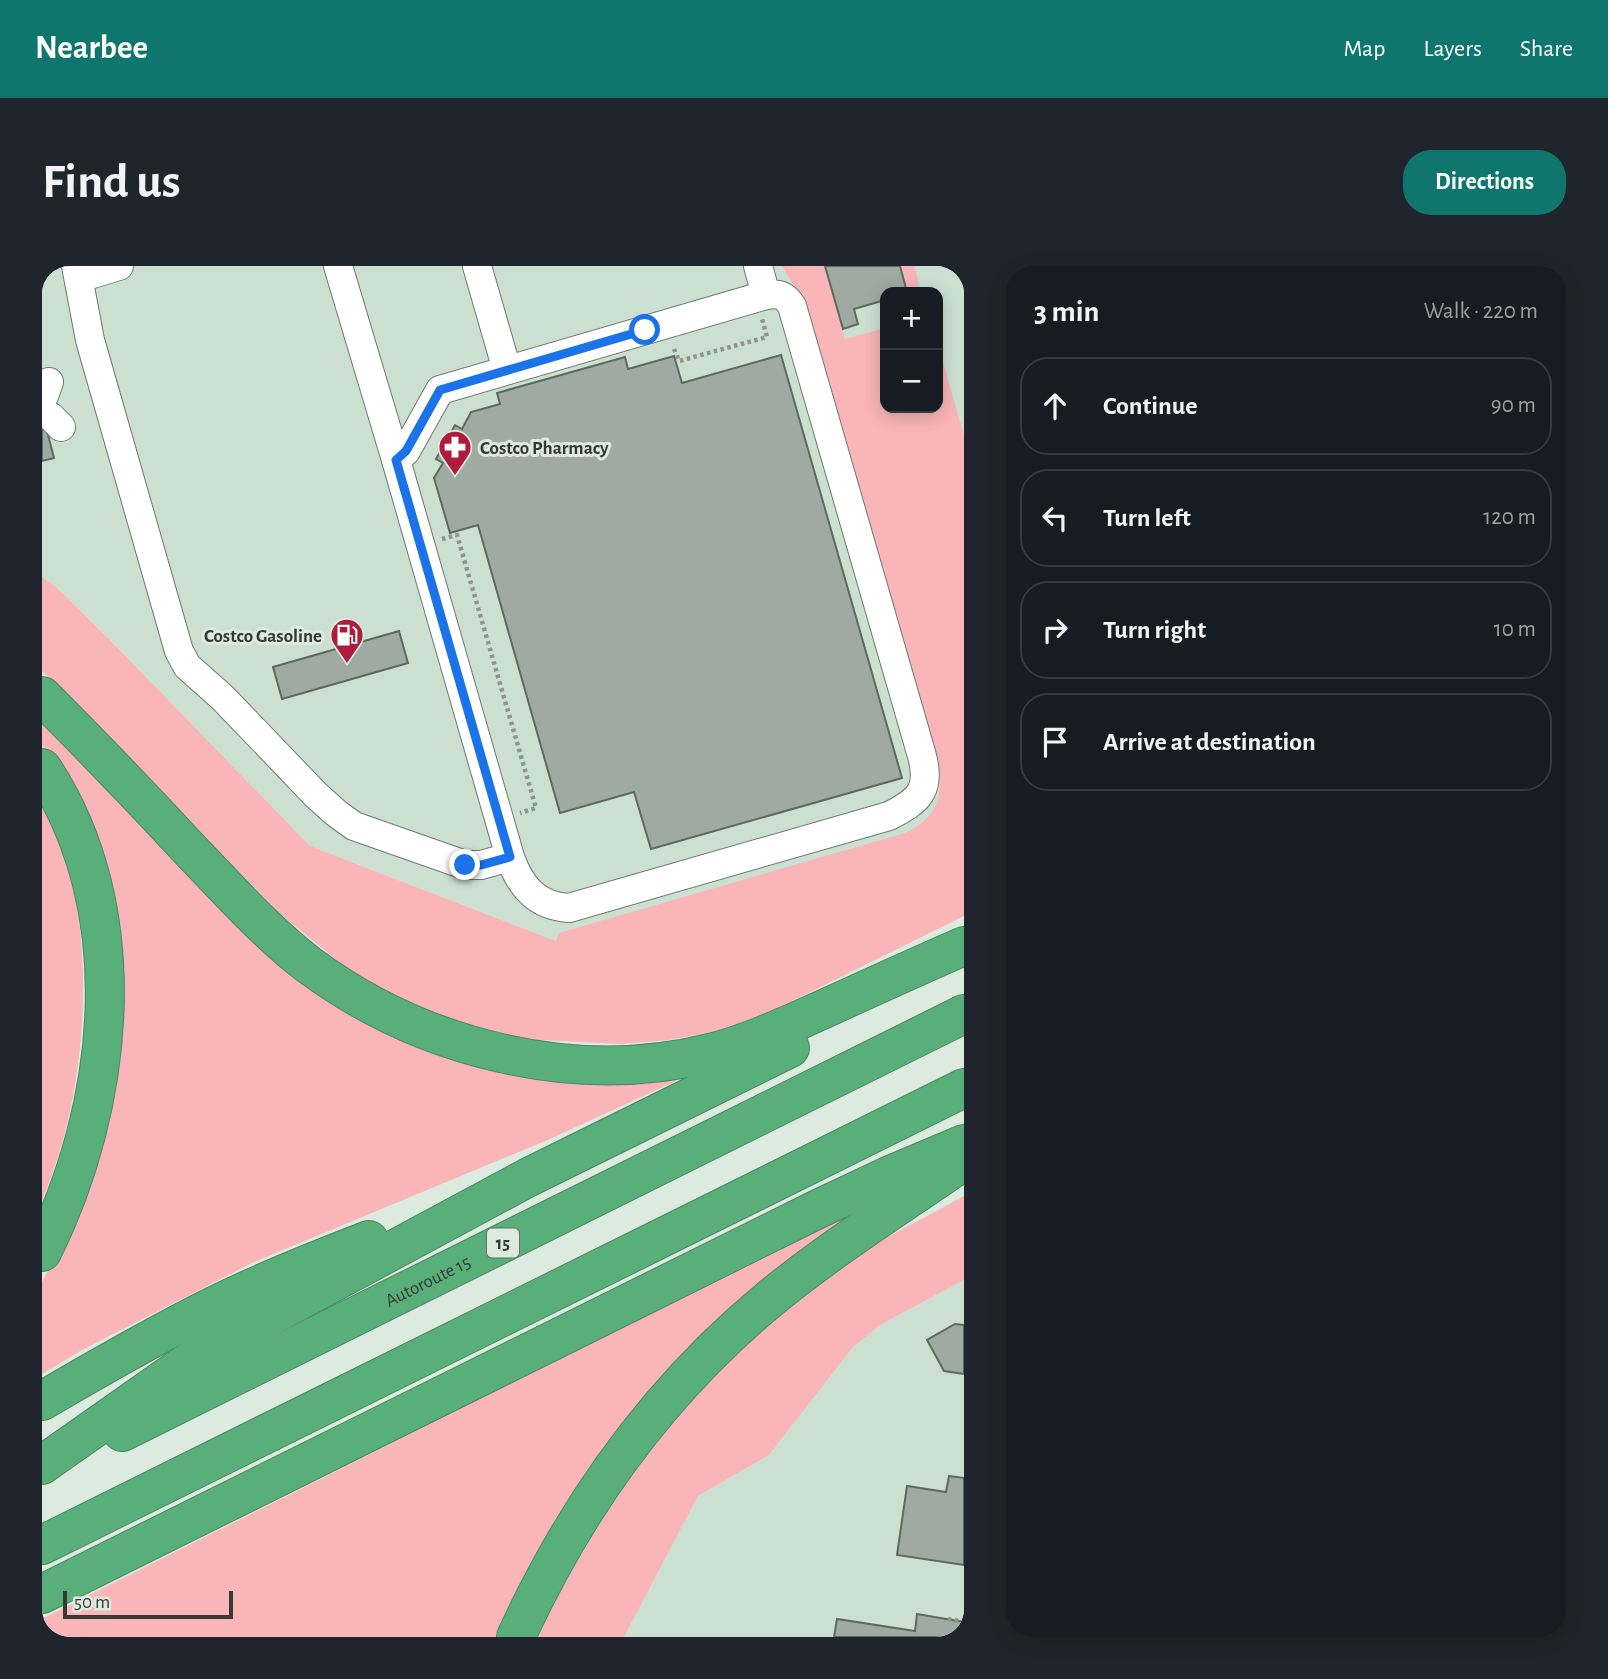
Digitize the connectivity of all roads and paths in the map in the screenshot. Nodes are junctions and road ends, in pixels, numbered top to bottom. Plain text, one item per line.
1 (119, 266) edge
2 (338, 266) edge
3 (477, 266) edge
4 (758, 266) edge
5 (77, 272) edge
6 (766, 295) junction
7 (767, 337) dead end
8 (664, 352) dead end
9 (507, 370) junction
10 (396, 460) junction
11 (457, 535) dead end
12 (42, 696) edge
13 (42, 768) edge
14 (515, 815) dead end
15 (510, 857) junction
16 (964, 946) edge
17 (964, 961) edge
18 (964, 1014) edge
19 (964, 1088) edge
20 (964, 1144) edge
21 (964, 1161) edge
22 (527, 1178) junction
23 (42, 1252) edge
24 (42, 1401) edge
25 (42, 1465) edge
26 (42, 1472) edge
27 (42, 1545) edge
28 (42, 1594) edge
29 (948, 1619) dead end
30 (964, 1622) edge
31 (516, 1637) edge

1 - 5 lane
2 - 10 lane
3 - 9 lane
4 - 6 lane
5 - 15 lane
6 - 9 lane
6 - 15 lane
7 - 8 path
9 - 10 lane
10 - 15 lane
11 - 14 path
12 - 16 highway
13 - 23 highway
17 - 22 highway
18 - 26 highway, Autoroute 15 / 15
19 - 27 highway
20 - 28 highway
21 - 31 highway
22 - 24 highway
22 - 25 highway
29 - 30 path

